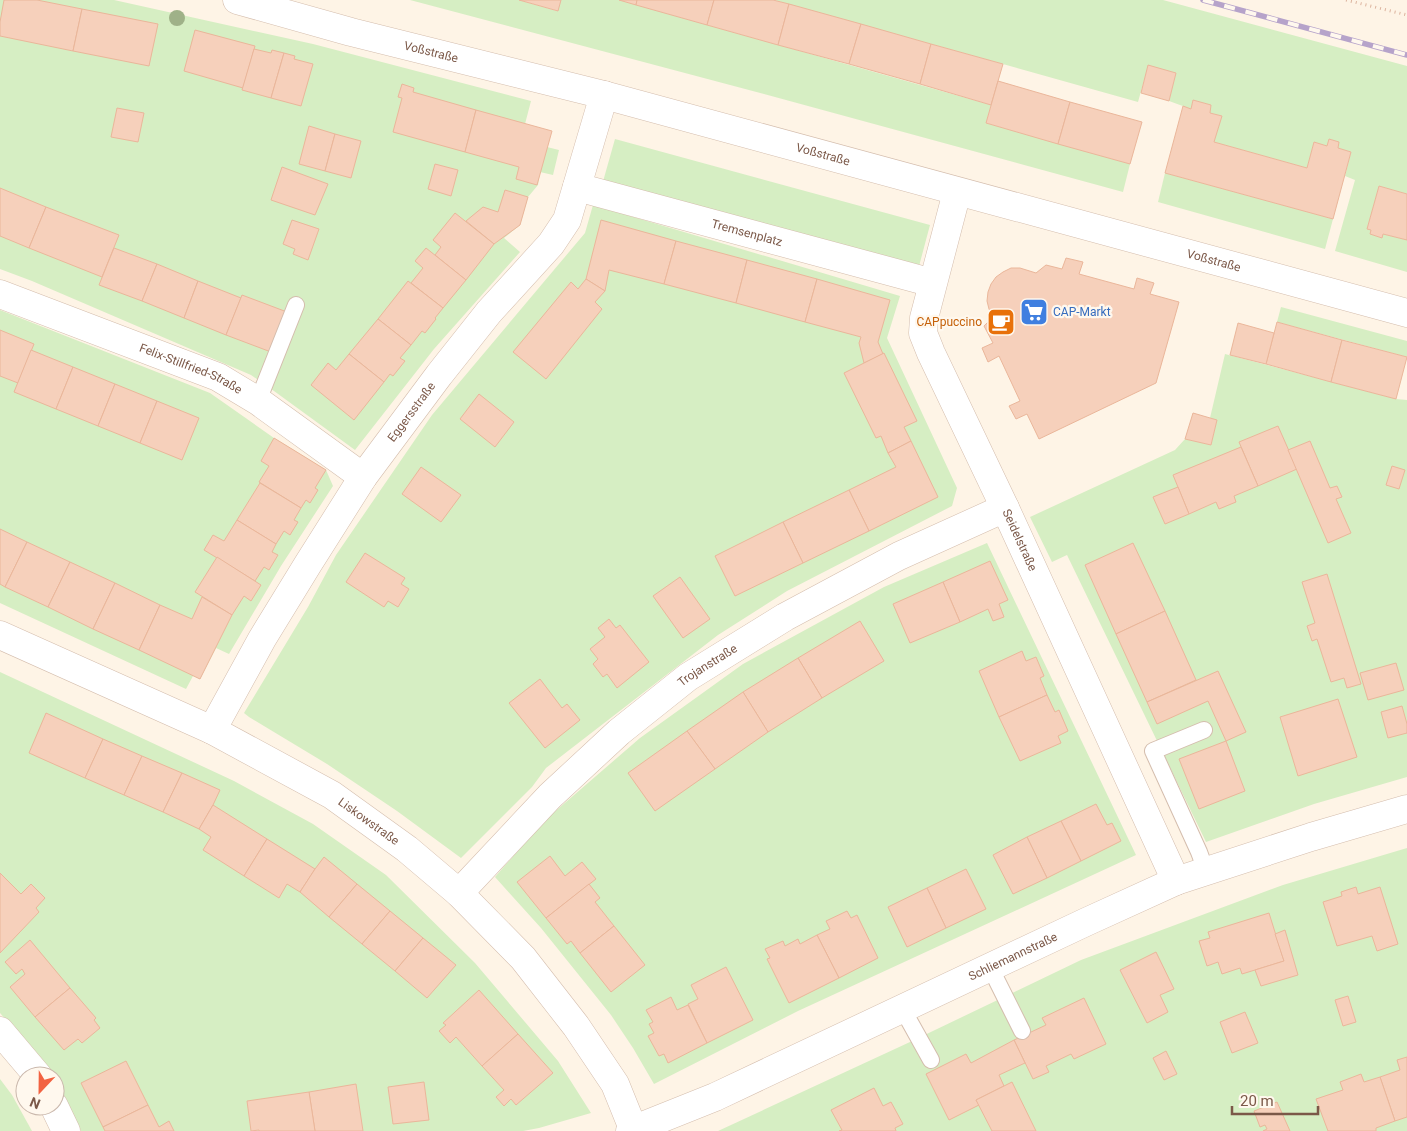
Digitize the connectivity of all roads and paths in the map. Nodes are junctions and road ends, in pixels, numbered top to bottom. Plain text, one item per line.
1 (238, 0) edge
2 (1346, 0) edge
3 (1407, 15) edge
4 (604, 95) junction
5 (577, 187) junction
6 (957, 192) junction
7 (918, 279) dead end
8 (0, 294) edge
9 (296, 305) dead end
10 (1407, 313) edge
11 (258, 402) junction
12 (363, 477) junction
13 (1005, 508) junction
14 (0, 635) edge
15 (212, 730) junction
16 (1204, 730) dead end
17 (1407, 809) edge
18 (1206, 871) junction
19 (1176, 881) junction
20 (459, 893) junction
21 (990, 967) junction
22 (902, 1008) junction
23 (1022, 1031) dead end
24 (0, 1032) edge
25 (931, 1060) dead end
26 (29, 1066) edge
27 (59, 1116) edge
28 (66, 1131) edge
29 (633, 1131) edge

1 - 4 street, Voßstraße
2 - 3 path
4 - 5 street, Eggersstraße
4 - 6 street, Voßstraße
5 - 7 street, Tremsenplatz
5 - 12 street, Eggersstraße
6 - 10 street, Voßstraße
6 - 13 street, Seidelstraße
8 - 11 street, Felix-Stillfried-Straße
9 - 11 lane
11 - 12 street, Felix-Stillfried-Straße
12 - 15 street, Eggersstraße
13 - 19 street, Seidelstraße
13 - 20 street, Trojanstraße
14 - 15 street, Liskowstraße
15 - 20 street, Liskowstraße
16 - 18 lane
17 - 18 street, Schliemannstraße
18 - 19 street, Schliemannstraße
19 - 21 street, Schliemannstraße
20 - 29 street, Liskowstraße
21 - 22 street, Schliemannstraße
21 - 23 lane
22 - 25 lane
22 - 29 street, Schliemannstraße
24 - 26 street
27 - 28 street

